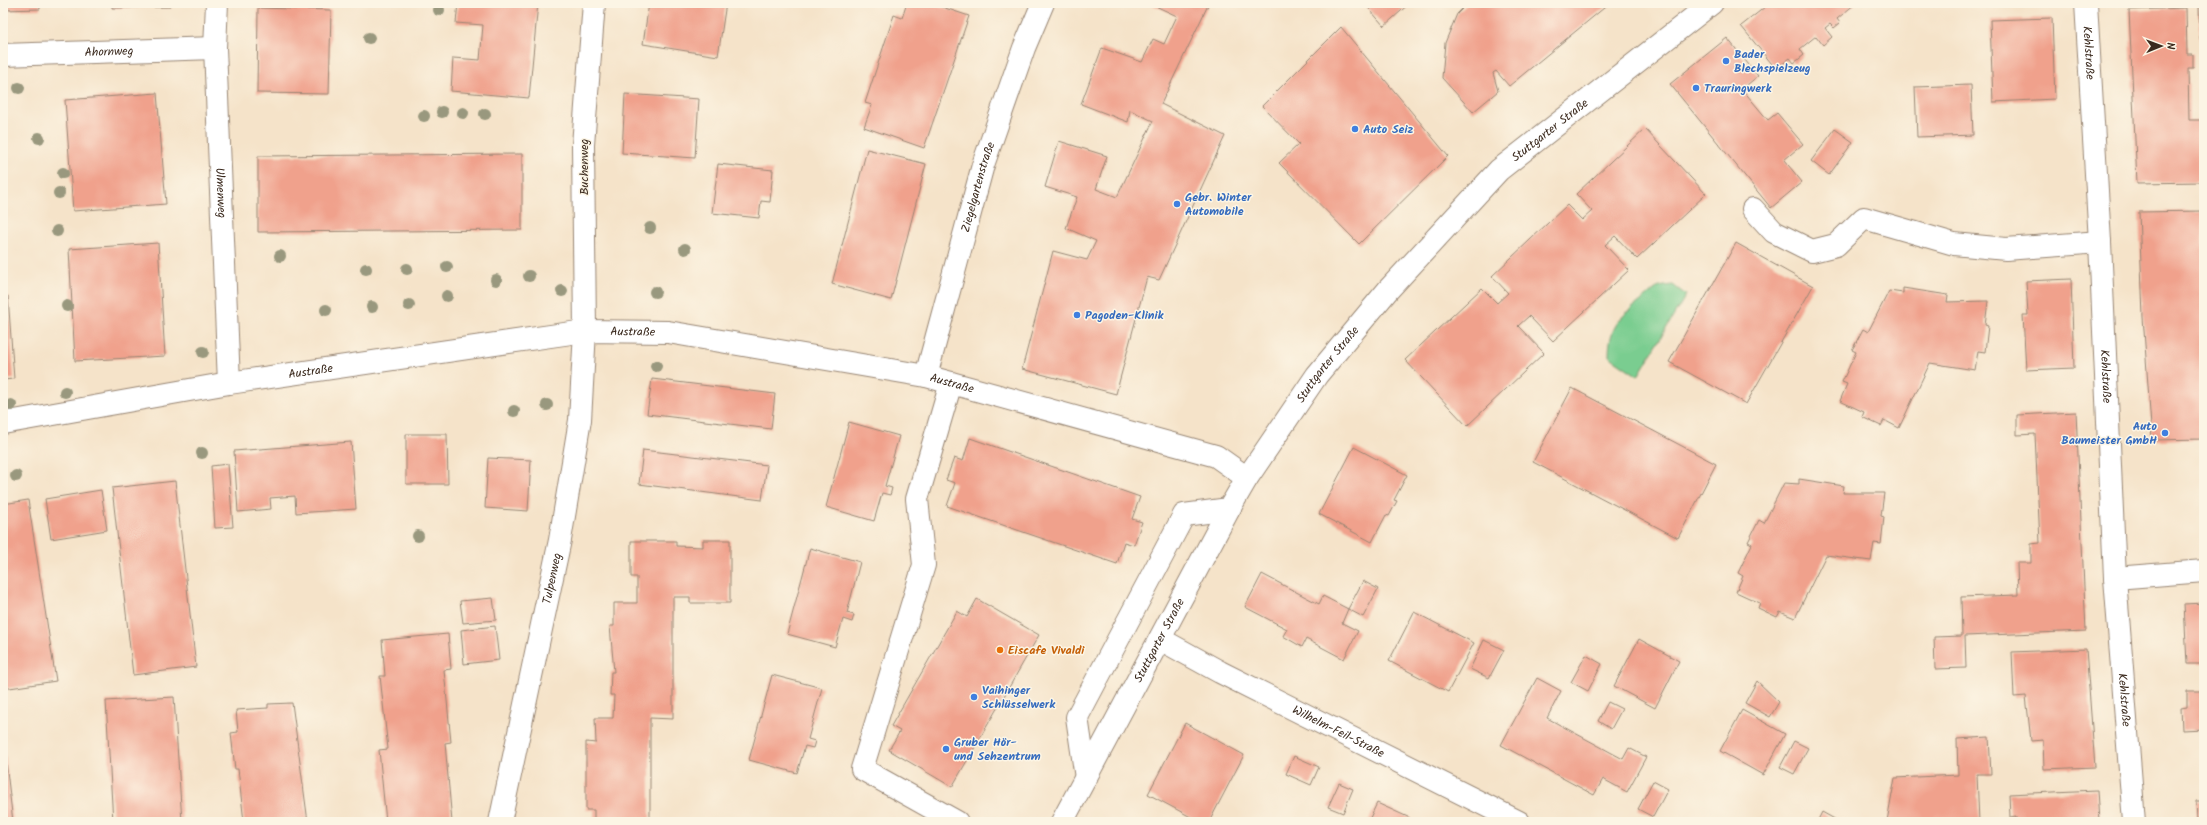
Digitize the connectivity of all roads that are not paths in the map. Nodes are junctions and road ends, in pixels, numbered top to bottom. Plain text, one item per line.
1 (217, 3) edge
2 (594, 3) edge
3 (1043, 3) edge
4 (1712, 3) edge
5 (2086, 3) edge
6 (215, 48) junction
7 (3, 55) edge
8 (1753, 209) dead end
9 (2100, 242) junction
10 (585, 331) junction
11 (926, 376) junction
12 (951, 383) junction
13 (229, 384) junction
14 (3, 423) edge
15 (1248, 478) junction
16 (1229, 509) junction
17 (2204, 571) edge
18 (2115, 578) junction
19 (1160, 639) junction
20 (1086, 778) junction
21 (500, 822) edge
22 (957, 822) edge
23 (1062, 822) edge
24 (1519, 822) edge
25 (2134, 822) edge

1 - 6 street, Ulmenweg
2 - 10 street, Buchenweg
3 - 11 street, Ziegelgartenstraße
4 - 15 street, Stuttgarter Straße
5 - 9 street, Kehlstraße
6 - 7 street, Ahornweg
6 - 13 street, Ulmenweg
8 - 9 street
9 - 18 street, Kehlstraße
10 - 11 street, Austraße
10 - 13 street, Austraße
10 - 21 street, Tulpenweg
11 - 12 street, Austraße
12 - 15 street, Austraße
12 - 22 street
13 - 14 street, Austraße
15 - 16 street, Stuttgarter Straße
16 - 19 street, Stuttgarter Straße
16 - 20 street
17 - 18 street
18 - 25 street, Kehlstraße
19 - 20 street, Stuttgarter Straße
19 - 24 street, Wilhelm-Feil-Straße
20 - 23 street, Stuttgarter Straße

